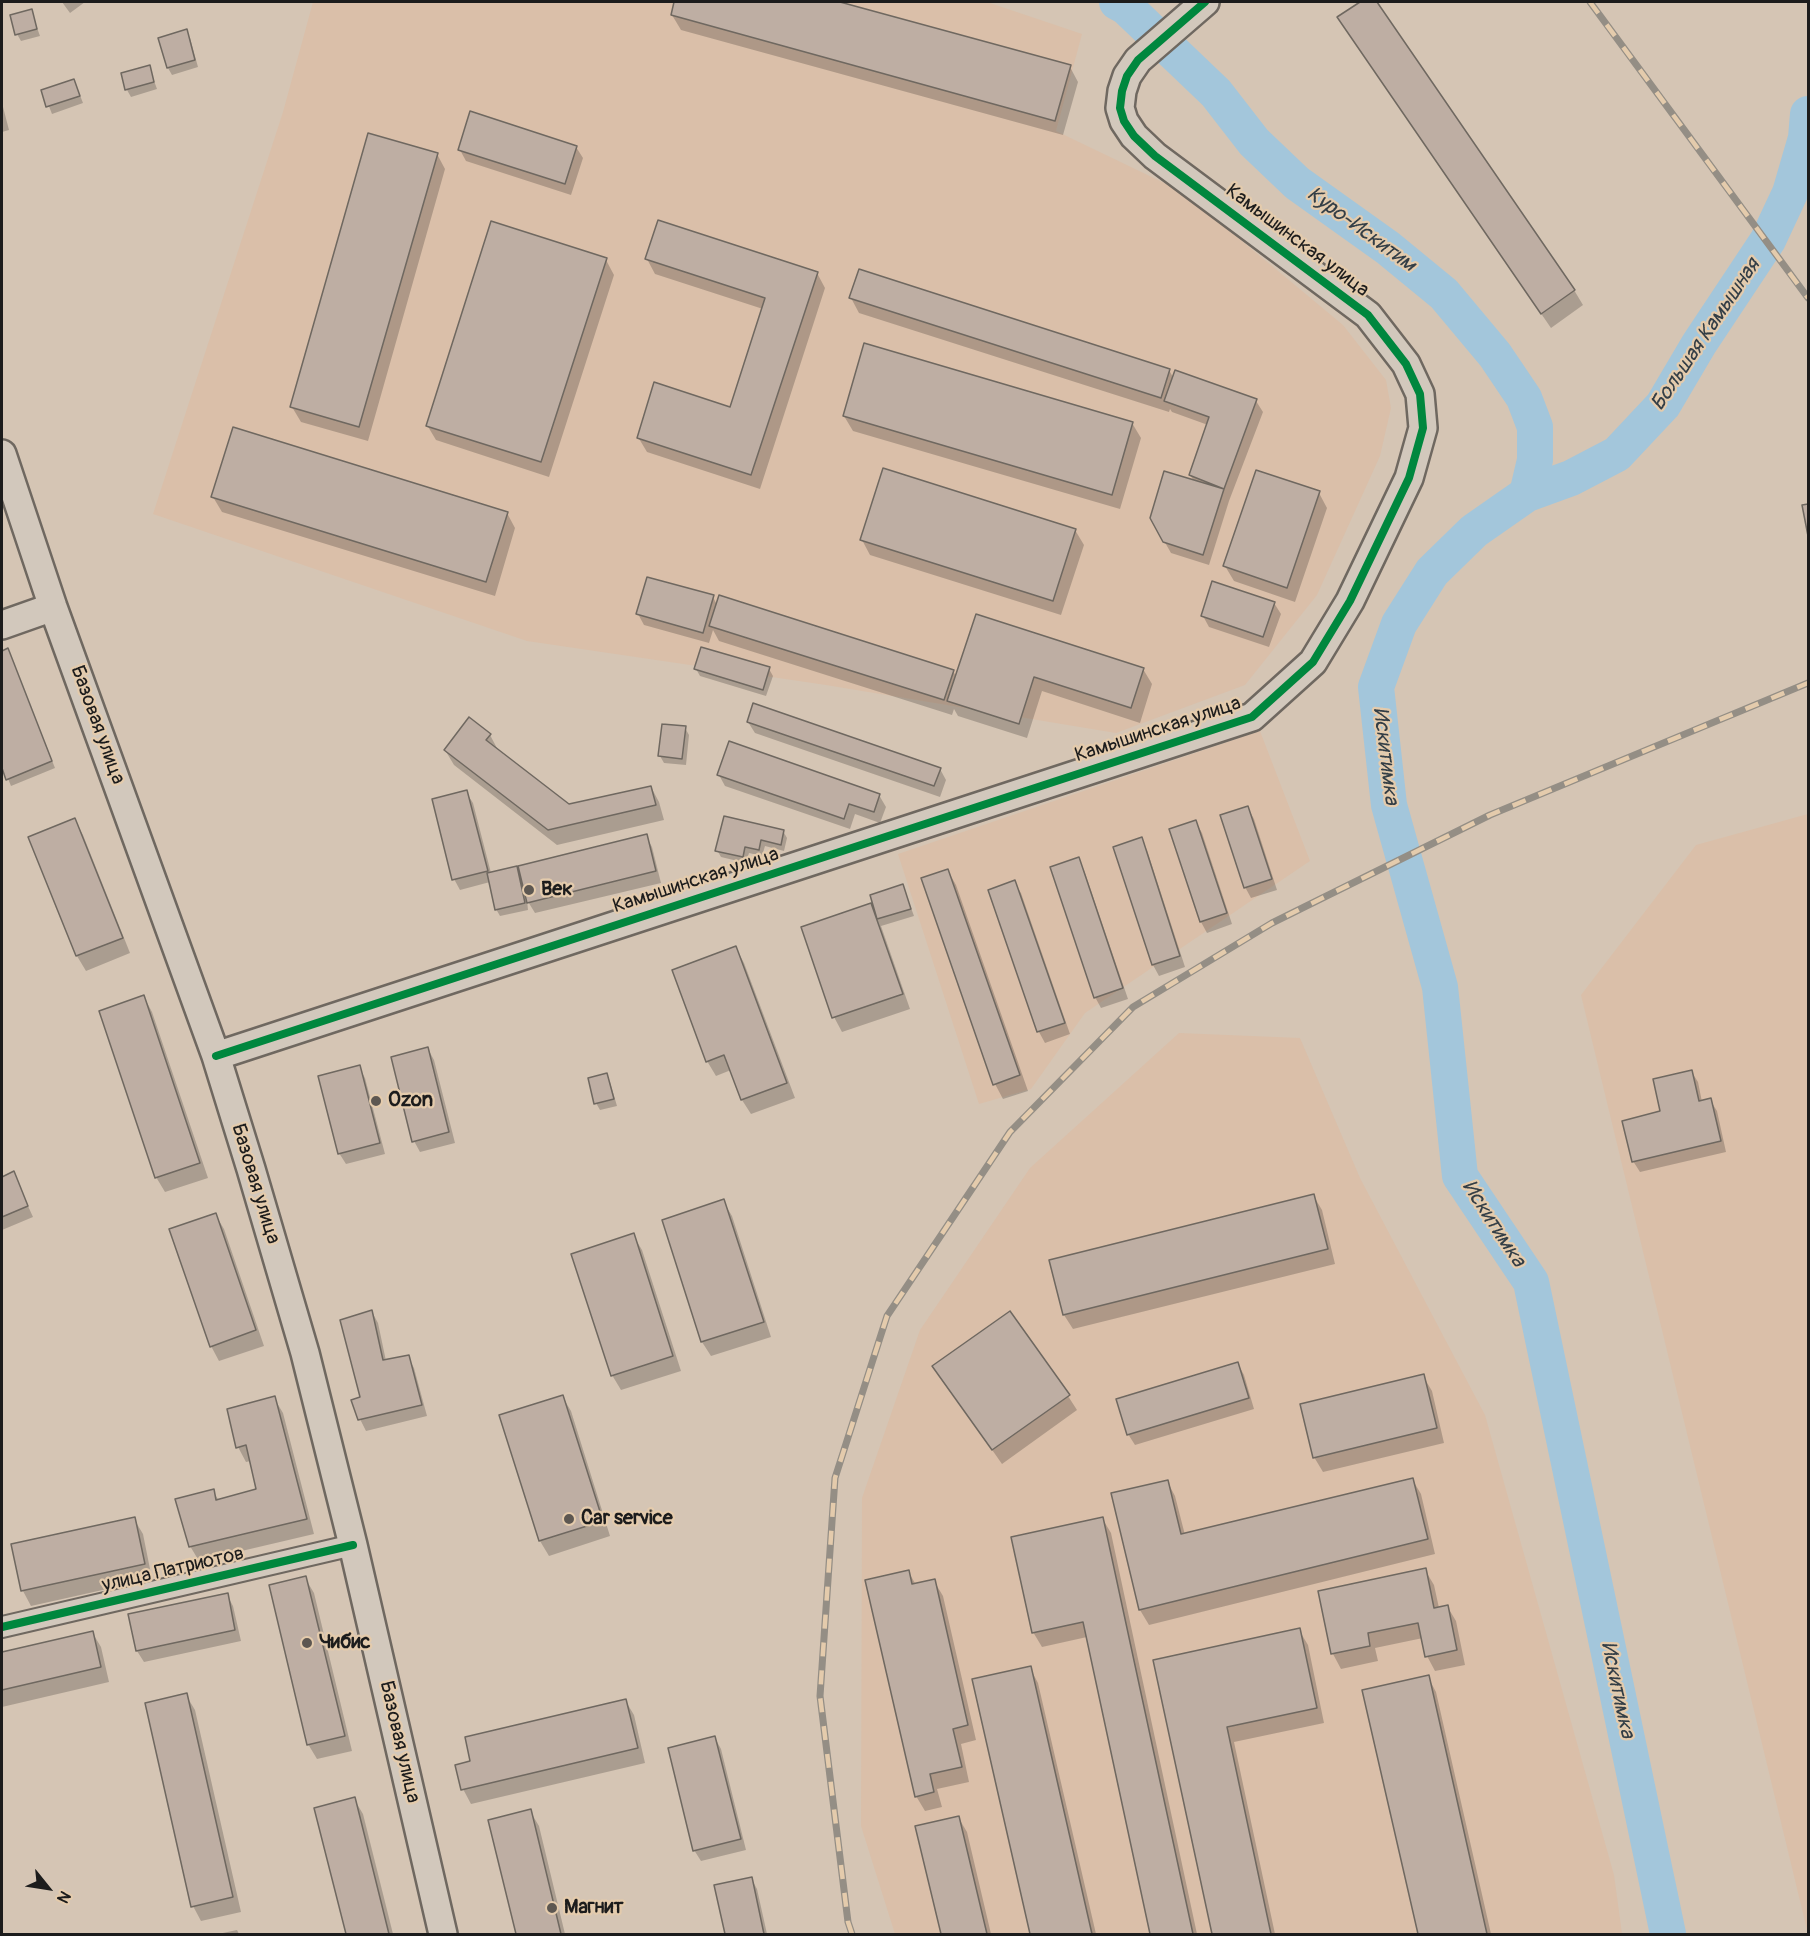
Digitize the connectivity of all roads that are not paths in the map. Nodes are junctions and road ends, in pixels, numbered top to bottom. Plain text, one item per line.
1 (1196, 10) edge
2 (2, 454) edge
3 (53, 607) junction
4 (2, 625) edge
5 (216, 1056) junction
6 (353, 1545) junction
7 (2, 1626) edge
8 (443, 1935) edge

1 - 5 street, Камышинская улица
2 - 3 street, Базовая улица
3 - 4 street
3 - 5 street, Базовая улица
5 - 6 street, Базовая улица
6 - 7 street, улица Патриотов
6 - 8 street, Базовая улица

